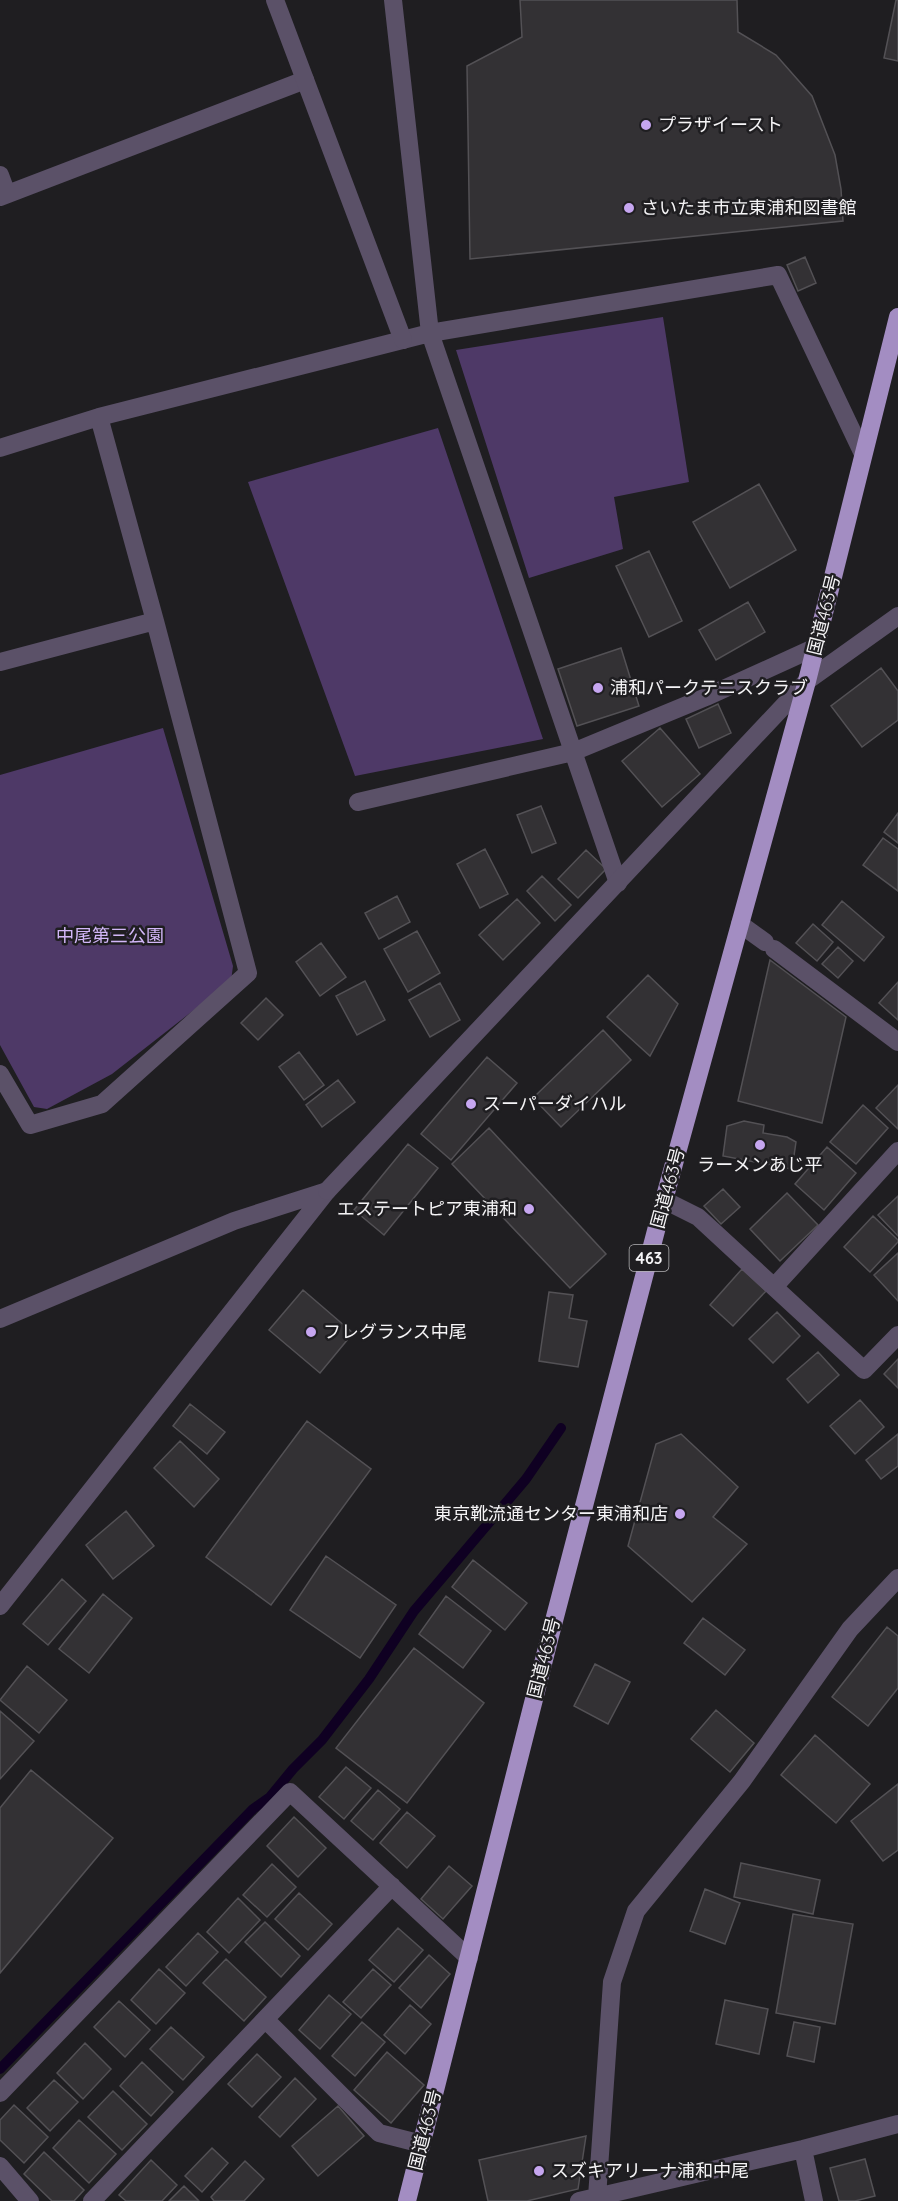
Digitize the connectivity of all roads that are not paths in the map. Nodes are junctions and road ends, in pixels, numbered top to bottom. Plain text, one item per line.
1 (275, 0) edge
2 (393, 0) edge
3 (305, 80) junction
4 (0, 175) edge
5 (3, 195) edge
6 (898, 317) edge
7 (430, 333) junction
8 (402, 340) junction
9 (99, 417) junction
10 (0, 448) edge
11 (863, 454) junction
12 (898, 616) edge
13 (155, 621) junction
14 (816, 646) junction
15 (0, 662) edge
16 (807, 681) junction
17 (573, 752) junction
18 (358, 802) dead end
19 (618, 883) junction
20 (740, 924) junction
21 (898, 1042) edge
22 (0, 1074) edge
23 (898, 1151) edge
24 (327, 1191) junction
25 (664, 1200) junction
26 (774, 1287) junction
27 (0, 1319) edge
28 (898, 1335) edge
29 (897, 1581) edge
30 (0, 1606) edge
31 (392, 1886) junction
32 (469, 1958) junction
33 (265, 2019) junction
34 (0, 2093) edge
35 (898, 2124) edge
36 (422, 2144) junction
37 (802, 2149) junction
38 (0, 2166) edge
39 (597, 2197) junction
40 (30, 2201) edge
41 (92, 2201) edge
42 (407, 2201) edge
43 (579, 2201) edge
44 (814, 2201) edge

1 - 3 street
2 - 7 street
3 - 5 street
3 - 8 street
4 - 5 street
6 - 11 highway, 国道463号 / 463
7 - 8 street
7 - 11 street
7 - 17 street
8 - 9 street
9 - 10 street
9 - 13 street
11 - 14 highway, 国道463号 / 463
12 - 16 street
13 - 15 street
13 - 22 street
14 - 16 highway, 国道463号 / 463
14 - 17 street
16 - 19 street
16 - 20 highway, 国道463号 / 463
17 - 18 street
17 - 19 street
19 - 24 street
20 - 21 street
20 - 25 highway, 国道463号 / 463
23 - 26 street
24 - 27 street
24 - 30 street
25 - 26 street
25 - 32 highway, 国道463号 / 463
26 - 28 street
29 - 39 street
31 - 32 street
31 - 33 street
31 - 34 street
32 - 36 highway, 国道463号 / 463
33 - 36 street
33 - 41 street
35 - 37 street
36 - 42 highway, 国道463号 / 463
37 - 39 street
37 - 44 street
38 - 40 street
39 - 43 street

